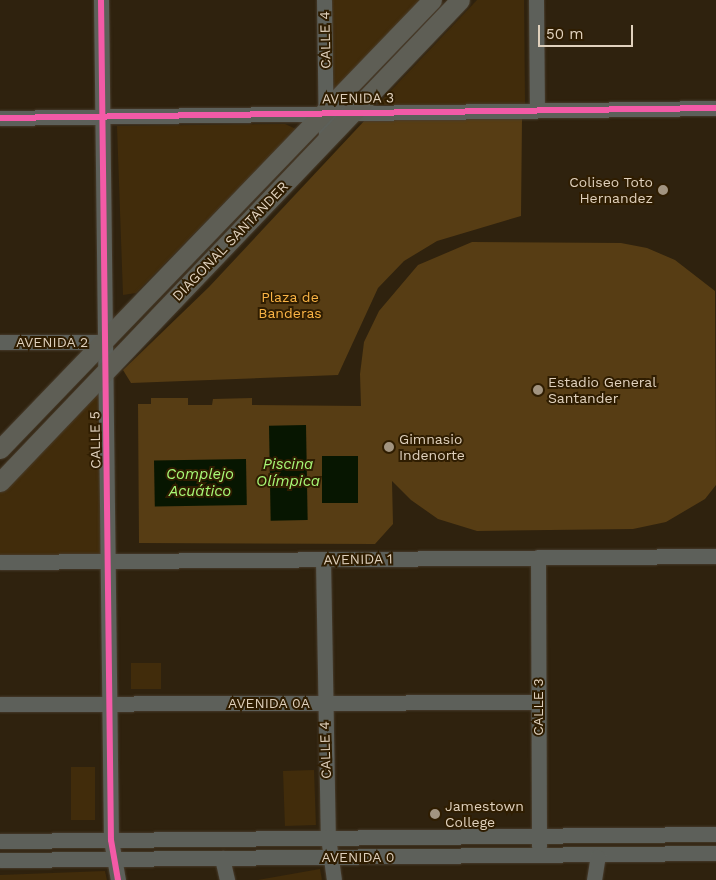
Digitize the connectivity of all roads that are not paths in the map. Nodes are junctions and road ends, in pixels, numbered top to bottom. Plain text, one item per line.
1 (101, 0) edge
2 (324, 0) edge
3 (432, 0) edge
4 (460, 0) edge
5 (536, 0) edge
6 (716, 108) edge
7 (537, 109) junction
8 (355, 110) junction
9 (326, 111) junction
10 (103, 115) junction
11 (0, 118) edge
12 (326, 141) junction
13 (0, 342) edge
14 (105, 342) junction
15 (105, 372) junction
16 (0, 449) edge
17 (0, 482) edge
18 (716, 556) edge
19 (538, 558) junction
20 (323, 559) junction
21 (0, 562) edge
22 (109, 562) junction
23 (538, 702) junction
24 (110, 703) junction
25 (324, 703) junction
26 (0, 704) edge
27 (716, 834) edge
28 (538, 836) junction
29 (328, 837) junction
30 (111, 840) junction
31 (0, 842) edge
32 (716, 853) edge
33 (539, 856) junction
34 (598, 856) junction
35 (330, 857) junction
36 (222, 858) junction
37 (0, 860) edge
38 (115, 860) junction
39 (118, 880) edge
40 (227, 880) edge
41 (334, 880) edge
42 (594, 880) edge

1 - 10 street, CALLE 5
2 - 9 street, CALLE 4
3 - 9 main road, DIAGONAL SANTANDER
4 - 8 main road, DIAGONAL SANTANDER
5 - 7 street
6 - 7 street, AVENIDA 3
7 - 8 street, AVENIDA 3
8 - 9 street, AVENIDA 3
8 - 12 main road, DIAGONAL SANTANDER
9 - 10 street, AVENIDA 3
9 - 12 street, CALLE 4
9 - 14 main road, DIAGONAL SANTANDER
10 - 11 street, AVENIDA 3
10 - 14 street, CALLE 5
12 - 15 main road, DIAGONAL SANTANDER
13 - 14 street, AVENIDA 2
14 - 15 street, CALLE 5
14 - 16 main road, DIAGONAL SANTANDER
15 - 17 main road, DIAGONAL SANTANDER
15 - 22 street, CALLE 5
18 - 19 street, AVENIDA 1
19 - 20 street, AVENIDA 1
19 - 23 street, CALLE 3
20 - 22 street, AVENIDA 1
20 - 25 street, CALLE 4
21 - 22 street, AVENIDA 1
22 - 24 street, CALLE 5
23 - 25 street, AVENIDA 0A
23 - 28 street, CALLE 3
24 - 25 street, AVENIDA 0A
24 - 26 street, AVENIDA 0A
24 - 30 street, CALLE 5
25 - 29 street, CALLE 4
27 - 28 street, AVENIDA 0
28 - 29 street, AVENIDA 0
28 - 33 street, CALLE 3
29 - 30 street, AVENIDA 0
29 - 35 street, CALLE 4
30 - 31 street, AVENIDA 0
30 - 38 street, CALLE 5
32 - 34 street, AVENIDA 0
33 - 34 street, AVENIDA 0
33 - 35 street, AVENIDA 0
34 - 42 street
35 - 36 street, AVENIDA 0
35 - 41 street, CALLE 4
36 - 38 street, AVENIDA 0
36 - 40 street
37 - 38 street, AVENIDA 0
38 - 39 street, CALLE 5

